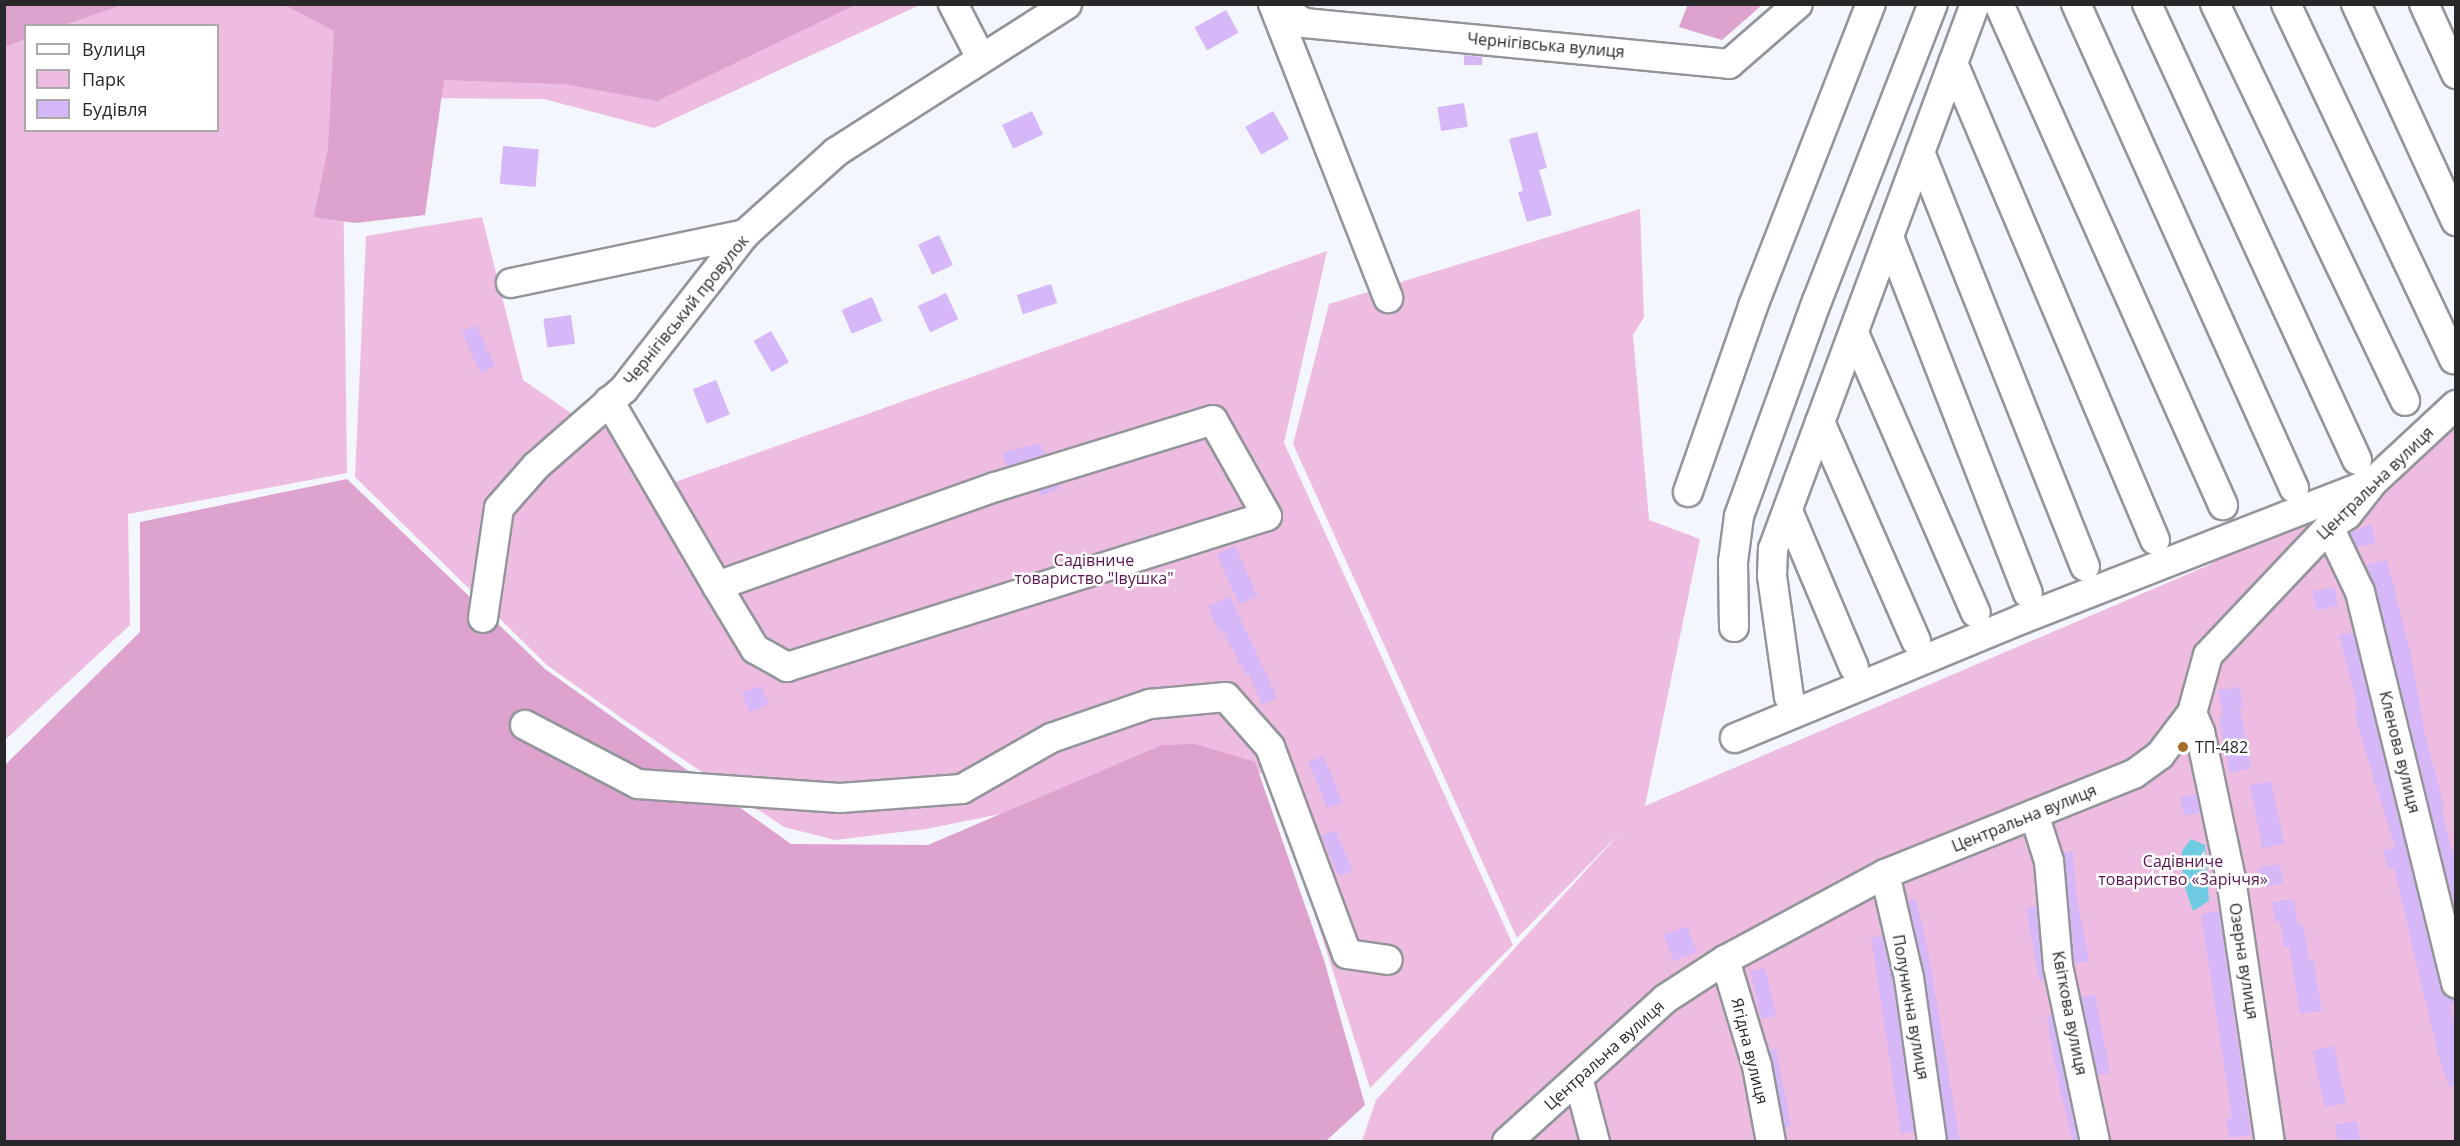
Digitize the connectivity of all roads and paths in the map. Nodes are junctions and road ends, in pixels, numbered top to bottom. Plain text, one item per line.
1 (953, 4) edge
2 (1067, 4) edge
3 (1275, 4) edge
4 (1798, 4) edge
5 (1871, 4) edge
6 (1999, 4) edge
7 (2076, 4) edge
8 (2147, 4) edge
9 (2214, 4) edge
10 (2286, 4) edge
11 (2356, 4) edge
12 (2424, 4) edge
13 (1931, 9) edge
14 (1971, 16) edge
15 (981, 58) junction
16 (1953, 63) junction
17 (2456, 74) edge
18 (1920, 152) junction
19 (2456, 221) edge
20 (746, 234) junction
21 (1889, 237) junction
22 (511, 283) dead end
23 (1388, 298) dead end
24 (1854, 333) junction
25 (2454, 359) dead end
26 (609, 401) junction
27 (2405, 401) dead end
28 (2456, 405) edge
29 (1820, 422) junction
30 (2365, 471) junction
31 (2294, 488) dead end
32 (1688, 492) dead end
33 (2223, 505) dead end
34 (1788, 511) junction
35 (2329, 526) junction
36 (2155, 540) dead end
37 (2085, 566) dead end
38 (717, 586) junction
39 (2028, 593) dead end
40 (1976, 613) dead end
41 (483, 618) dead end
42 (1734, 627) dead end
43 (1916, 641) dead end
44 (1854, 667) dead end
45 (1789, 697) dead end
46 (2192, 713) junction
47 (525, 725) dead end
48 (1735, 738) dead end
49 (2034, 814) junction
50 (1885, 874) junction
51 (1388, 960) dead end
52 (1725, 960) junction
53 (2456, 983) edge
54 (1579, 1081) junction
55 (1507, 1142) edge
56 (1595, 1142) edge
57 (1771, 1142) edge
58 (1932, 1142) edge
59 (2095, 1142) edge
60 (2270, 1142) edge

1 - 15 street
2 - 15 street, Чернігівський провулок
3 - 4 street, Чернігівська вулиця
3 - 23 street
5 - 32 street
6 - 33 street
7 - 31 street
8 - 30 street
9 - 27 street
10 - 25 street
11 - 19 street
12 - 17 street
13 - 14 street
13 - 42 street
14 - 16 street
15 - 20 street, Чернігівський провулок
16 - 18 street
16 - 36 street
18 - 21 street
18 - 37 street
20 - 22 street
20 - 26 street, Чернігівський провулок
21 - 24 street
21 - 39 street
24 - 29 street
24 - 40 street
26 - 38 street
26 - 41 street, Чернігівський провулок
28 - 30 street, Центральна вулиця
29 - 34 street
29 - 43 street
30 - 35 street, Центральна вулиця
30 - 48 street
34 - 44 street
34 - 45 street
35 - 46 street, Центральна вулиця
35 - 53 street, Кленова вулиця
38 - 38 street
46 - 49 street, Центральна вулиця
46 - 60 street, Озерна вулиця
47 - 51 street
49 - 50 street, Центральна вулиця
49 - 59 street, Квіткова вулиця
50 - 52 street, Центральна вулиця
50 - 58 street, Полунична вулиця
52 - 54 street, Центральна вулиця
52 - 57 street, Ягідна вулиця
54 - 55 street, Центральна вулиця
54 - 56 street

